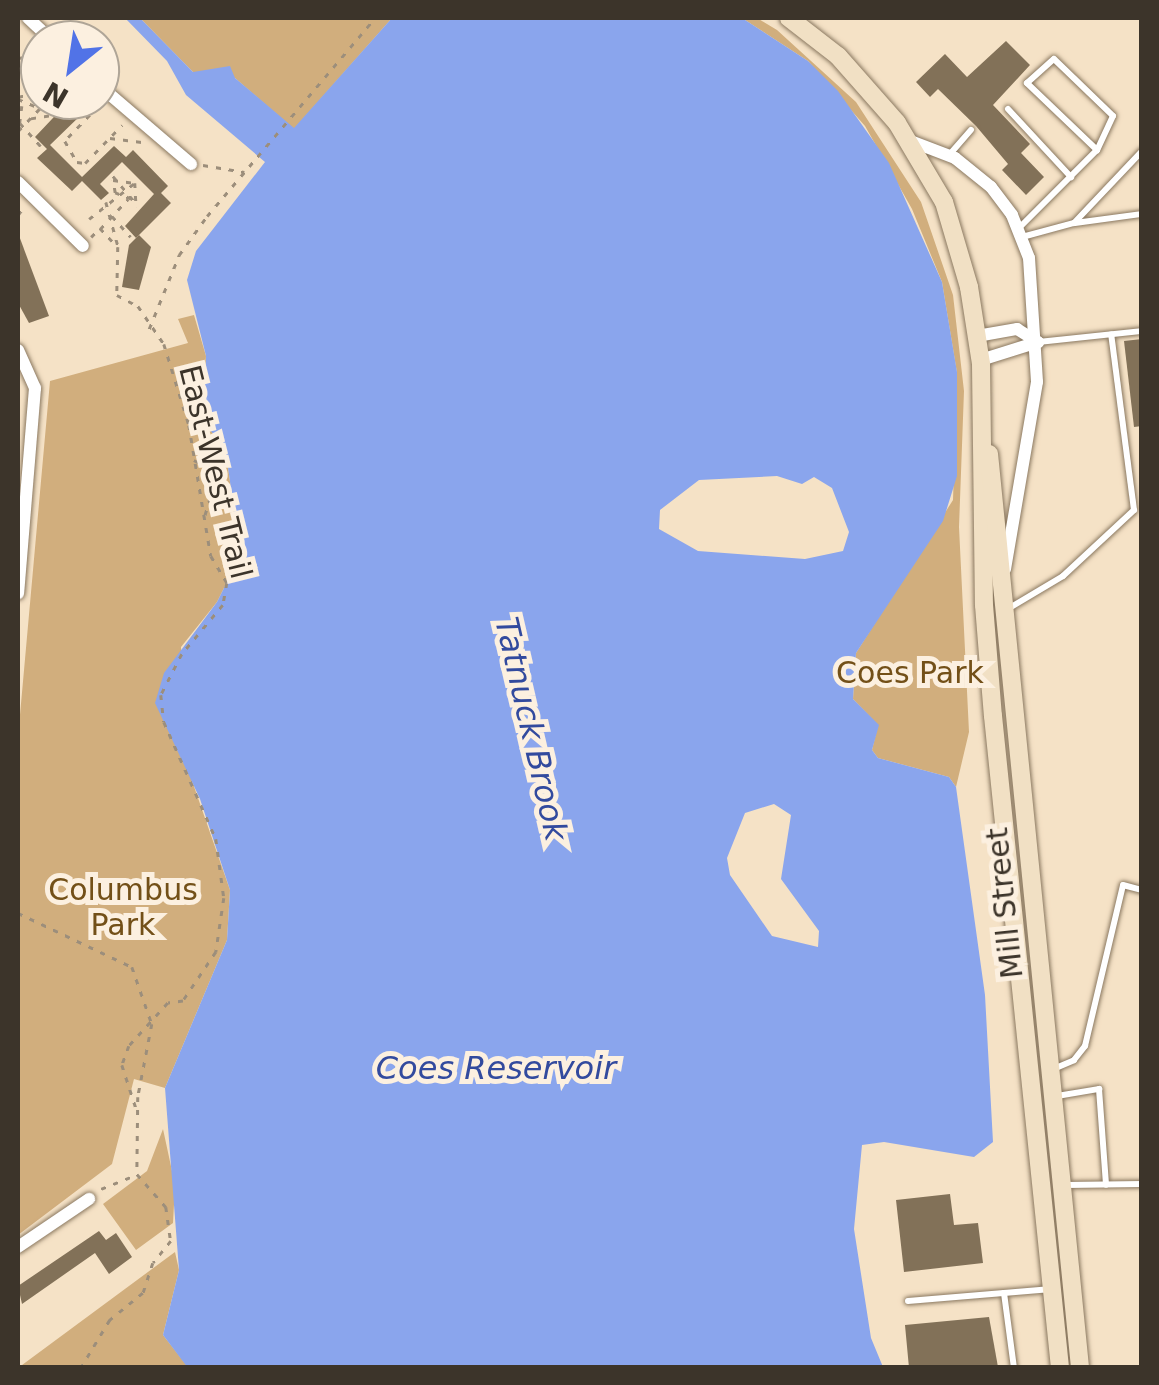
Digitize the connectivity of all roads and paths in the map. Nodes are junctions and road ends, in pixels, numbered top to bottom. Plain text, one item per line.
1 (27, 18) edge
2 (375, 18) edge
3 (790, 18) edge
4 (18, 26) edge
5 (120, 103) edge
6 (1008, 109) dead end
7 (85, 120) edge
8 (20, 124) edge
9 (123, 124) dead end
10 (971, 130) dead end
11 (18, 131) edge
12 (110, 138) junction
13 (908, 140) junction
14 (142, 142) dead end
15 (42, 146) dead end
16 (1098, 150) junction
17 (1142, 151) edge
18 (950, 155) junction
19 (191, 164) joint
20 (246, 172) junction
21 (1071, 176) junction
22 (115, 177) junction
23 (18, 182) edge
24 (136, 182) junction
25 (123, 189) junction
26 (115, 193) junction
27 (130, 199) junction
28 (106, 202) junction
29 (1142, 214) edge
30 (112, 217) junction
31 (89, 219) dead end
32 (1074, 223) junction
33 (100, 229) junction
34 (1020, 233) junction
35 (131, 237) dead end
36 (82, 246) joint
37 (118, 248) junction
38 (149, 329) junction
39 (1142, 331) edge
40 (1110, 334) junction
41 (977, 336) junction
42 (1038, 342) junction
43 (18, 350) edge
44 (980, 360) junction
45 (985, 434) junction
46 (194, 460) junction
47 (204, 517) junction
48 (1002, 587) junction
49 (18, 593) edge
50 (1004, 610) junction
51 (1142, 890) edge
52 (18, 913) edge
53 (149, 1019) junction
54 (1050, 1070) junction
55 (1053, 1097) junction
56 (137, 1111) junction
57 (136, 1174) junction
58 (1142, 1184) edge
59 (1060, 1185) junction
60 (1106, 1185) junction
61 (89, 1198) joint
62 (1052, 1203) junction
63 (18, 1246) edge
64 (1052, 1289) junction
65 (1004, 1294) junction
66 (908, 1301) dead end
67 (82, 1368) edge
68 (1014, 1368) edge
69 (1060, 1368) edge
70 (1080, 1368) edge

1 - 4 street
2 - 20 path
3 - 13 main road, Mill Street
5 - 19 street
6 - 21 lane
7 - 12 path
8 - 11 path
8 - 15 path
9 - 12 path
10 - 18 lane
12 - 14 path
13 - 18 street
13 - 41 main road, Mill Street
16 - 16 lane
16 - 21 lane
17 - 32 lane
18 - 34 street
19 - 20 path
20 - 38 path
21 - 34 lane
22 - 24 path
22 - 25 path
22 - 26 path
23 - 36 street
24 - 25 path
24 - 27 path
25 - 26 path
25 - 27 path
26 - 27 path
26 - 28 path
27 - 30 path
28 - 30 path
28 - 31 path
29 - 32 lane
30 - 33 path
30 - 35 path
30 - 37 path
32 - 34 lane
33 - 36 path
33 - 37 path
34 - 42 street
37 - 38 path, East-West Trail
38 - 46 path, East-West Trail
39 - 40 lane
40 - 42 lane
40 - 50 lane
41 - 42 street
41 - 44 main road, Mill Street
42 - 44 street
42 - 48 street
43 - 49 street
44 - 45 main road, Mill Street
45 - 48 main road, Mill Street
45 - 62 main road, Mill Street
46 - 47 path, East-West Trail
46 - 47 path
47 - 53 path, East-West Trail
48 - 50 main road, Mill Street
50 - 54 main road, Mill Street
51 - 54 lane
52 - 53 path
53 - 56 path
53 - 56 path
54 - 55 main road, Mill Street
55 - 59 main road, Mill Street
55 - 60 lane
56 - 57 path
57 - 61 path
57 - 67 path
58 - 60 lane
59 - 60 lane
59 - 62 main road, Mill Street
61 - 63 street
62 - 64 main road, Mill Street
62 - 70 main road, Mill Street
64 - 65 lane
64 - 69 main road, Mill Street
65 - 66 lane
65 - 68 lane

